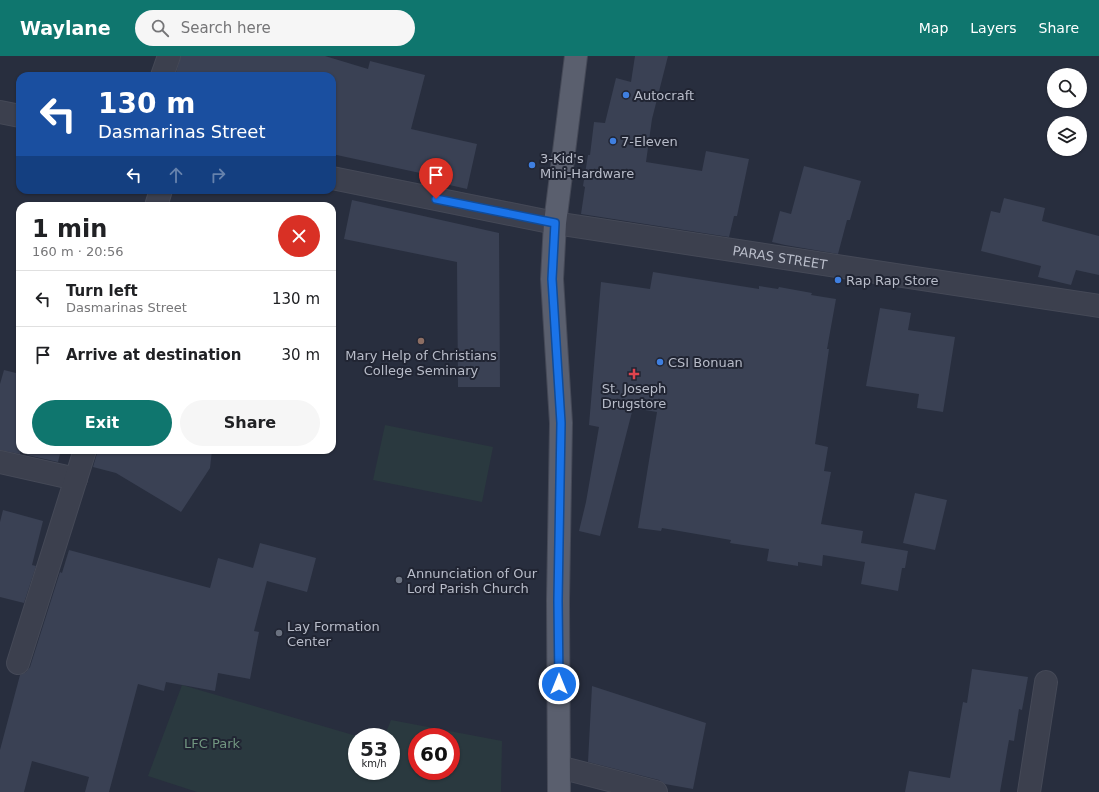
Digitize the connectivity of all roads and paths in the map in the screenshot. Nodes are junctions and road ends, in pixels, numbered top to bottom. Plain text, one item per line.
1 (576, 56) edge
2 (0, 112) edge
3 (16, 115) edge
4 (336, 179) edge
5 (555, 223) junction
6 (1099, 306) edge
7 (84, 454) edge
8 (0, 462) edge
9 (76, 479) junction
10 (18, 663) dead end
11 (1046, 682) dead end
12 (559, 767) junction
13 (559, 792) edge
14 (656, 792) edge
15 (1029, 792) edge

1 - 5 main road
2 - 3 street
4 - 5 street, PARAS STREET
5 - 6 street, PARAS STREET
5 - 12 main road
7 - 9 street
8 - 9 street
9 - 10 street
11 - 15 street
12 - 13 main road
12 - 14 street

